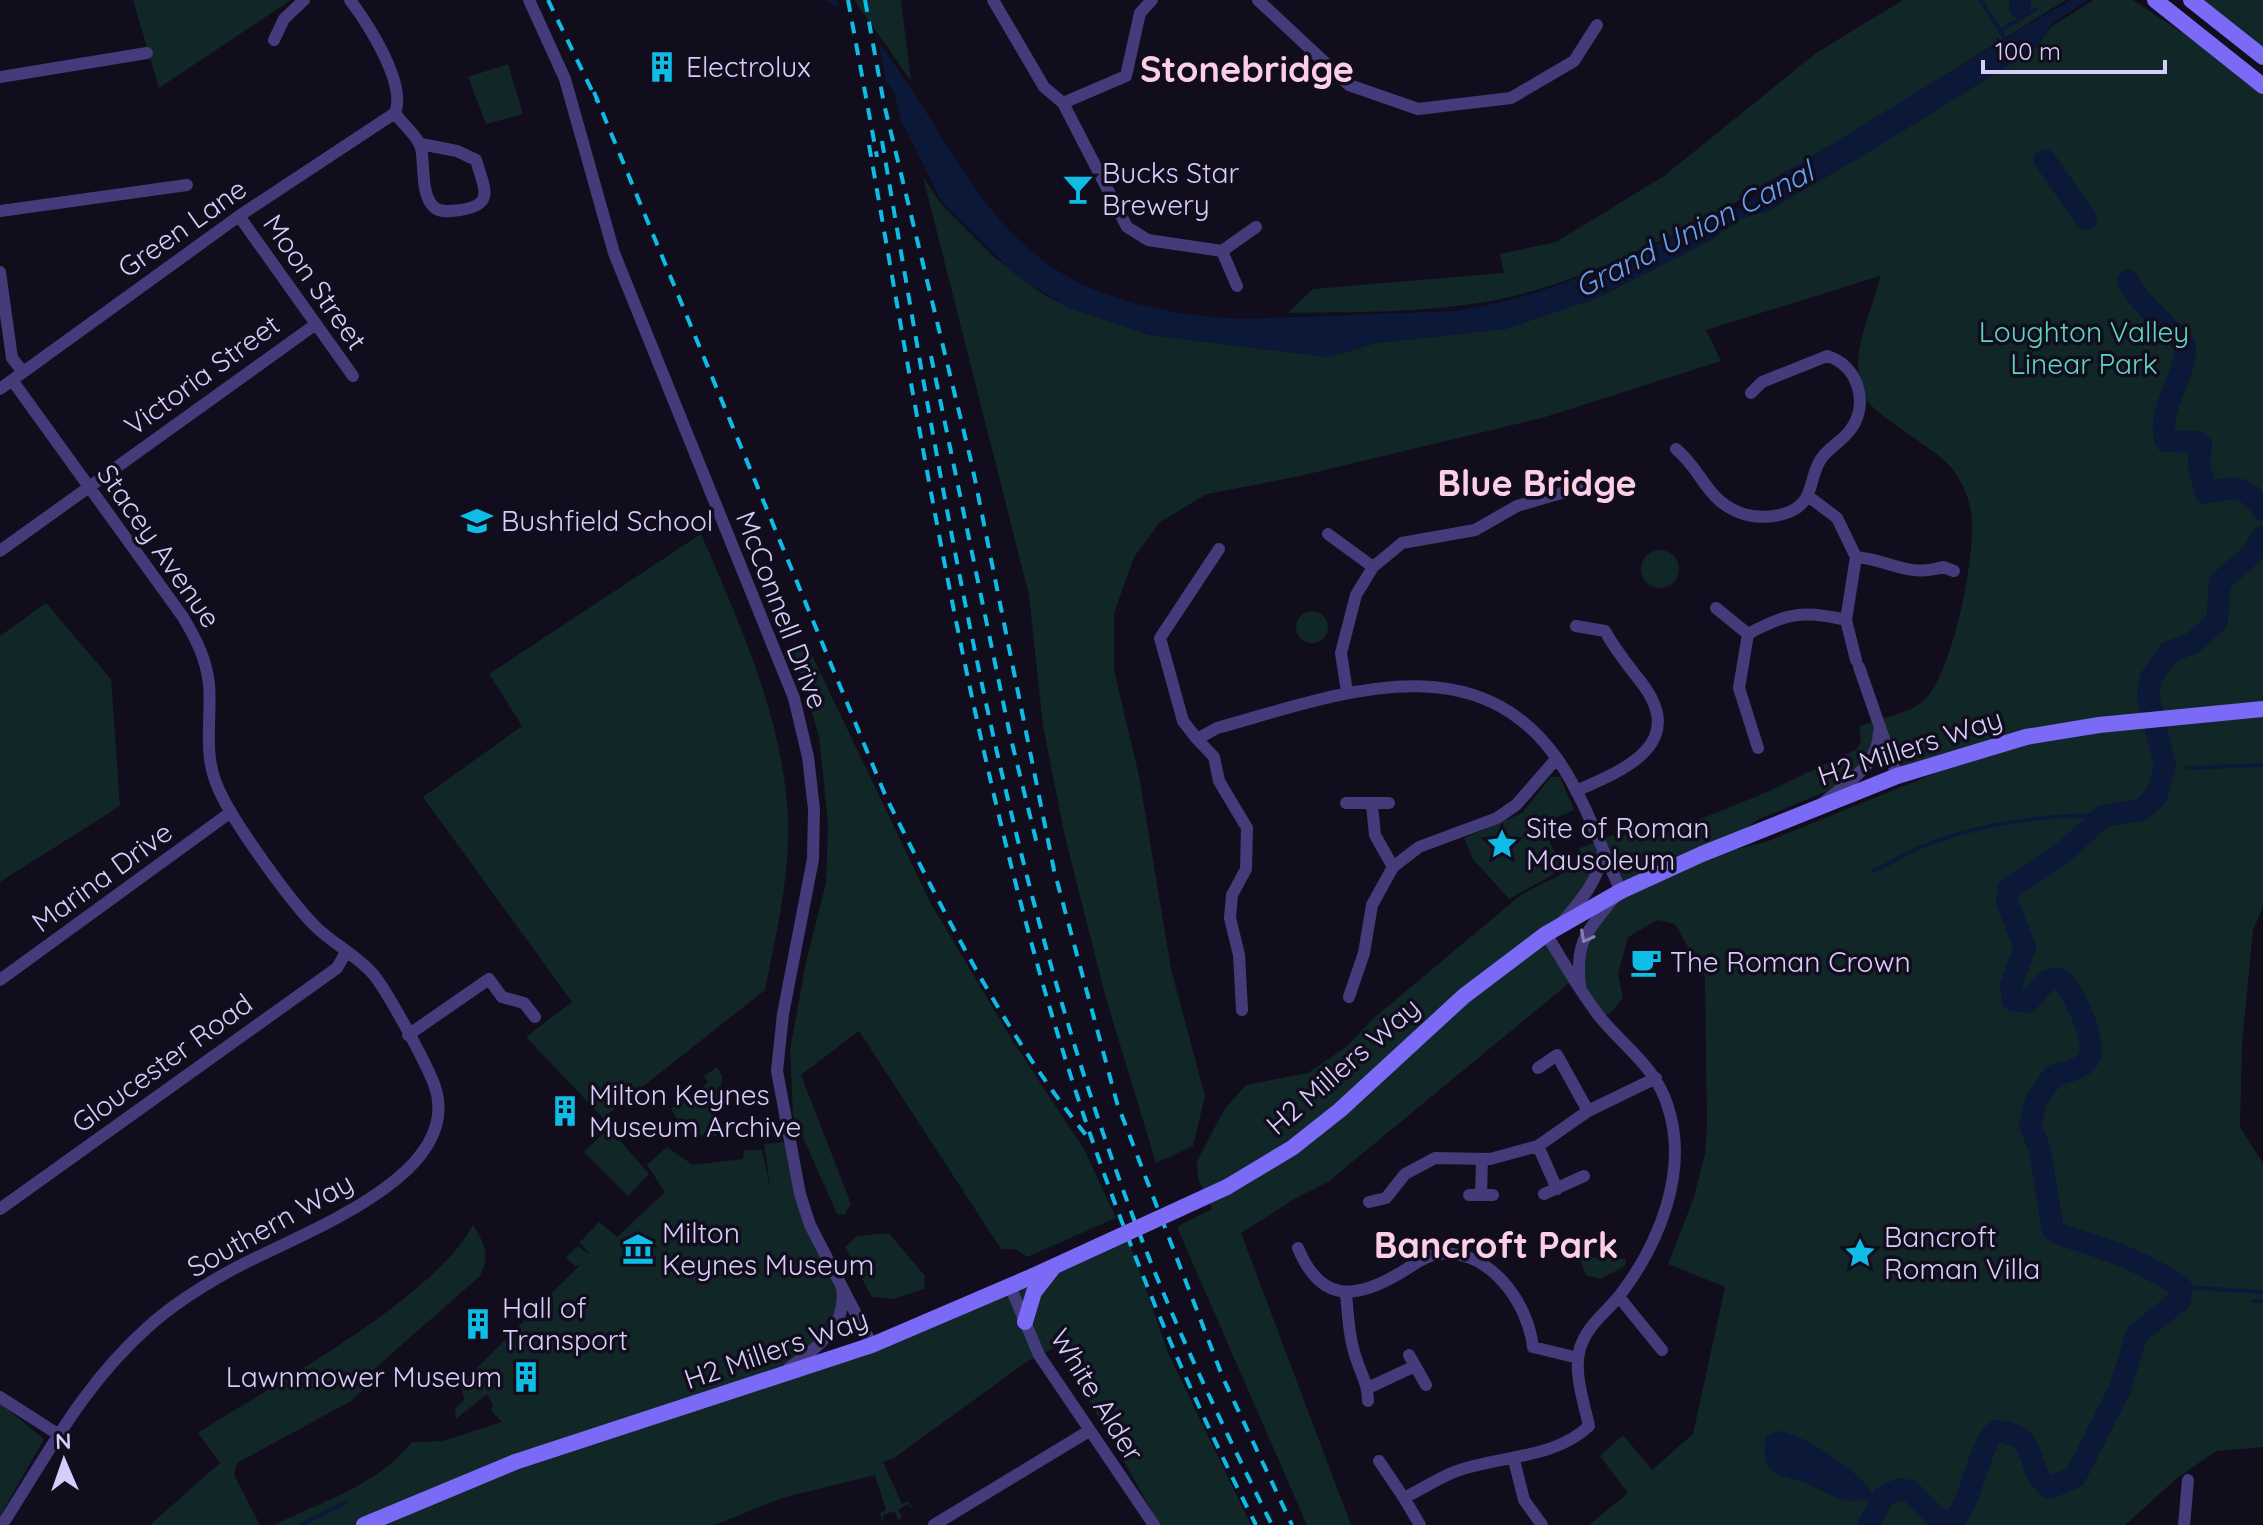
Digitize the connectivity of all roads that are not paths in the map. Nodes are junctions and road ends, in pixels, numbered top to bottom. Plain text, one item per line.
1 (304, 0) edge
2 (350, 0) edge
3 (529, 0) edge
4 (993, 0) edge
5 (1152, 0) edge
6 (1258, 0) edge
7 (2155, 0) edge
8 (2191, 0) edge
9 (1597, 25) dead end
10 (274, 40) dead end
11 (147, 53) dead end
12 (2263, 57) edge
13 (0, 77) edge
14 (2263, 86) edge
15 (1063, 103) junction
16 (395, 113) junction
17 (421, 144) junction
18 (187, 185) dead end
19 (0, 211) edge
20 (239, 216) junction
21 (1256, 227) dead end
22 (1222, 251) junction
23 (0, 272) edge
24 (1237, 286) dead end
25 (316, 324) junction
26 (23, 372) junction
27 (353, 376) dead end
28 (12, 380) junction
29 (0, 389) edge
30 (1751, 393) dead end
31 (1676, 449) dead end
32 (1585, 486) dead end
33 (89, 487) junction
34 (1808, 496) junction
35 (1328, 534) dead end
36 (1219, 549) dead end
37 (0, 551) edge
38 (1856, 557) junction
39 (1373, 567) junction
40 (1954, 571) dead end
41 (1716, 608) dead end
42 (1846, 620) junction
43 (1576, 626) dead end
44 (1748, 634) junction
45 (1347, 692) junction
46 (2263, 709) edge
47 (1879, 729) junction
48 (1197, 739) junction
49 (1758, 748) dead end
50 (1557, 758) junction
51 (1897, 776) junction
52 (1576, 791) junction
53 (1346, 803) dead end
54 (1389, 803) dead end
55 (1821, 804) junction
56 (1372, 805) junction
57 (231, 812) junction
58 (1603, 852) junction
59 (1393, 867) junction
60 (1619, 892) junction
61 (1552, 930) junction
62 (346, 952) junction
63 (0, 980) edge
64 (1581, 988) junction
65 (1349, 997) dead end
66 (1242, 1010) dead end
67 (535, 1017) dead end
68 (408, 1035) junction
69 (1538, 1068) dead end
70 (1656, 1078) junction
71 (1588, 1111) junction
72 (1538, 1146) junction
73 (1482, 1159) junction
74 (1584, 1176) dead end
75 (1557, 1189) junction
76 (1544, 1194) dead end
77 (1481, 1195) dead end
78 (1369, 1202) dead end
79 (0, 1209) edge
80 (1298, 1248) dead end
81 (1053, 1267) junction
82 (840, 1279) junction
83 (1010, 1286) junction
84 (1346, 1294) junction
85 (1619, 1297) junction
86 (1025, 1322) junction
87 (872, 1345) junction
88 (1662, 1350) dead end
89 (1578, 1358) junction
90 (773, 1379) junction
91 (1426, 1385) dead end
92 (1368, 1388) junction
93 (0, 1397) edge
94 (1368, 1401) dead end
95 (1089, 1431) junction
96 (56, 1433) junction
97 (1514, 1460) junction
98 (1379, 1461) dead end
99 (2188, 1480) dead end
100 (1404, 1498) junction
101 (2, 1525) edge
102 (364, 1525) edge
103 (934, 1525) edge
104 (1154, 1525) edge
105 (1420, 1525) edge
106 (1542, 1525) edge
107 (2184, 1525) edge

1 - 10 street
2 - 16 street
3 - 82 street, McConnell Drive
4 - 15 street
5 - 15 street
6 - 9 street
7 - 14 street
8 - 12 street
11 - 13 street
15 - 22 street
16 - 17 street
16 - 20 street, Green Lane
17 - 17 street
18 - 19 street
20 - 25 street, Moon Street
20 - 26 street, Green Lane
21 - 22 street
22 - 24 street
23 - 26 street
25 - 27 street, Moon Street
25 - 33 street, Victoria Street
26 - 28 street, Green Lane
28 - 29 street, Green Lane
28 - 33 street, Stacey Avenue
30 - 34 street
31 - 34 street
32 - 39 street
33 - 37 street, Victoria Street
33 - 57 street, Stacey Avenue
34 - 38 street
35 - 39 street
36 - 48 street
38 - 40 street
38 - 42 street
39 - 45 street
41 - 44 street
42 - 44 street
42 - 47 street
43 - 52 street
44 - 49 street
45 - 48 street
45 - 50 street
46 - 51 street, H2 Millers Way
47 - 51 street
47 - 55 street
48 - 66 street
50 - 52 street
50 - 59 street
51 - 55 street, H2 Millers Way
52 - 58 street
53 - 56 street
54 - 56 street
55 - 60 street, H2 Millers Way
56 - 59 street
57 - 62 street, Stacey Avenue
57 - 63 street, Marina Drive
58 - 60 street
58 - 61 street
59 - 65 street
60 - 61 street, H2 Millers Way
60 -> 64 street
61 - 64 street
61 - 81 street, H2 Millers Way, bridge
62 - 68 street, Southern Way
62 - 79 street, Gloucester Road
64 - 70 street
67 - 68 street
68 - 96 street, Southern Way
69 - 71 street
70 - 71 street
70 - 85 street
71 - 72 street
72 - 73 street
72 - 75 street
73 - 77 street
73 - 78 street
74 - 75 street
75 - 76 street
80 - 84 street
81 - 83 street, H2 Millers Way, bridge
81 - 86 street
82 - 87 street, McConnell Drive
82 - 90 street
83 - 86 street, White Alder
83 - 87 street, H2 Millers Way
84 - 89 street
84 - 92 street
85 - 88 street
85 - 89 street
86 - 95 street, White Alder
87 - 90 street, H2 Millers Way
89 - 97 street
90 - 102 street, H2 Millers Way
91 - 92 street
92 - 94 street
93 - 96 street
95 - 103 street
95 - 104 street, White Alder
96 - 101 street, Southern Way
97 - 100 street
97 - 106 street
98 - 100 street
99 - 107 street
100 - 105 street

